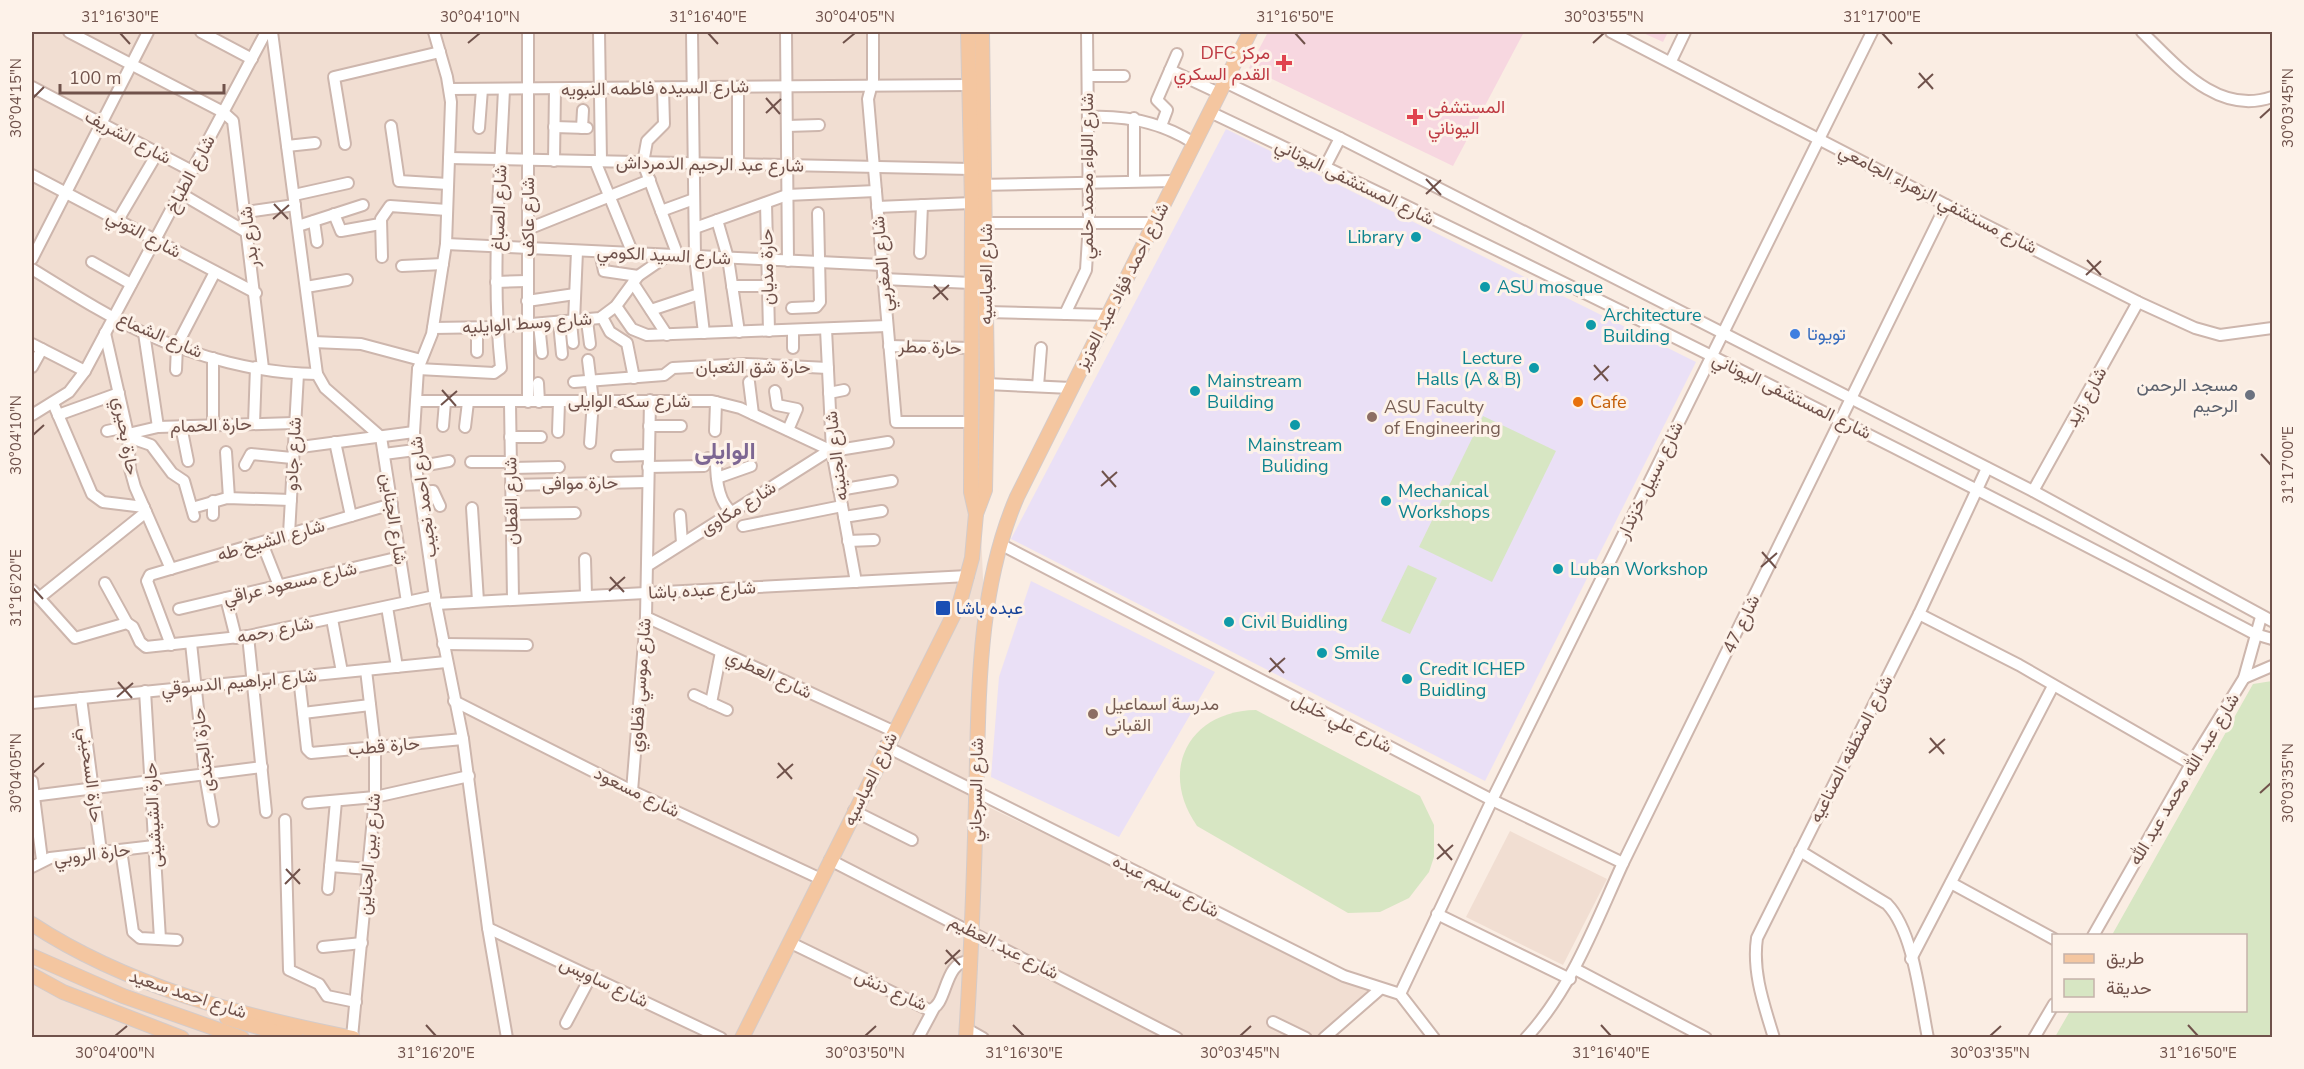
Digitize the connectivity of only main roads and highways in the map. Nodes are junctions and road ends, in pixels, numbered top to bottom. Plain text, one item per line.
1 (968, 32) edge
2 (982, 32) edge
3 (1250, 32) edge
4 (976, 514) junction
5 (1000, 544) joint
6 (969, 572) junction
7 (993, 578) junction
8 (32, 924) edge
9 (32, 936) edge
10 (32, 956) edge
11 (32, 976) edge
12 (242, 1033) edge
13 (966, 1033) edge
14 (326, 1034) edge
15 (351, 1037) edge
16 (182, 1038) edge
17 (296, 1038) edge
18 (742, 1038) edge

1 - 4 main road, شارع العباسيه
2 - 4 main road, شارع العباسيه
3 - 5 main road, شارع احمد فؤاد عبد العزيز
4 - 6 main road, شارع العباسيه
5 - 7 main road, شارع السرجاني
6 - 7 main road
6 - 18 main road, شارع العباسيه
7 - 13 main road, شارع السرجاني
8 - 14 main road, شارع احمد سعيد
9 - 12 main road
10 - 12 main road
11 - 16 main road
12 - 17 main road
14 - 15 main road, شارع احمد سعيد

